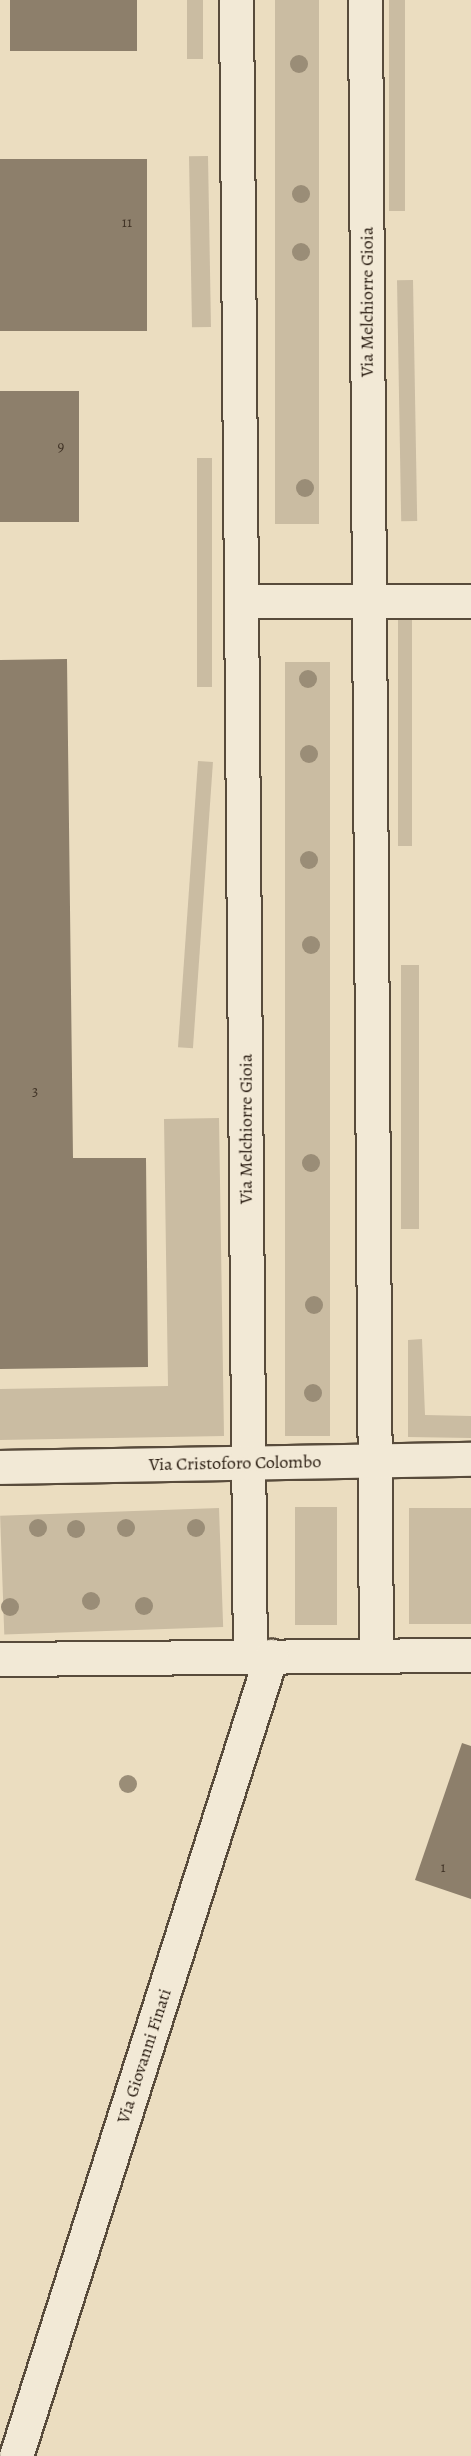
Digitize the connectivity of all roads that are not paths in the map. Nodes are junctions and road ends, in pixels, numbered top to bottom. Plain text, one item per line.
1 (237, 0) edge
2 (365, 0) edge
3 (241, 601) junction
4 (471, 601) edge
5 (369, 603) junction
6 (471, 1460) edge
7 (375, 1461) junction
8 (248, 1463) junction
9 (0, 1467) edge
10 (471, 1655) edge
11 (376, 1656) junction
12 (260, 1657) junction
13 (0, 1659) edge
14 (16, 2456) edge

1 - 3 street, Via Melchiorre Gioia
2 - 5 street, Via Melchiorre Gioia
3 - 5 street
3 - 8 street, Via Melchiorre Gioia
4 - 5 street
5 - 7 street, Via Melchiorre Gioia
6 - 7 street, Via Cristoforo Colombo
7 - 8 street, Via Cristoforo Colombo
7 - 11 street, Via Melchiorre Gioia
8 - 9 street, Via Cristoforo Colombo
8 - 12 street, Via Melchiorre Gioia
10 - 11 street
11 - 12 street
12 - 13 street
12 - 14 street, Via Giovanni Finati

